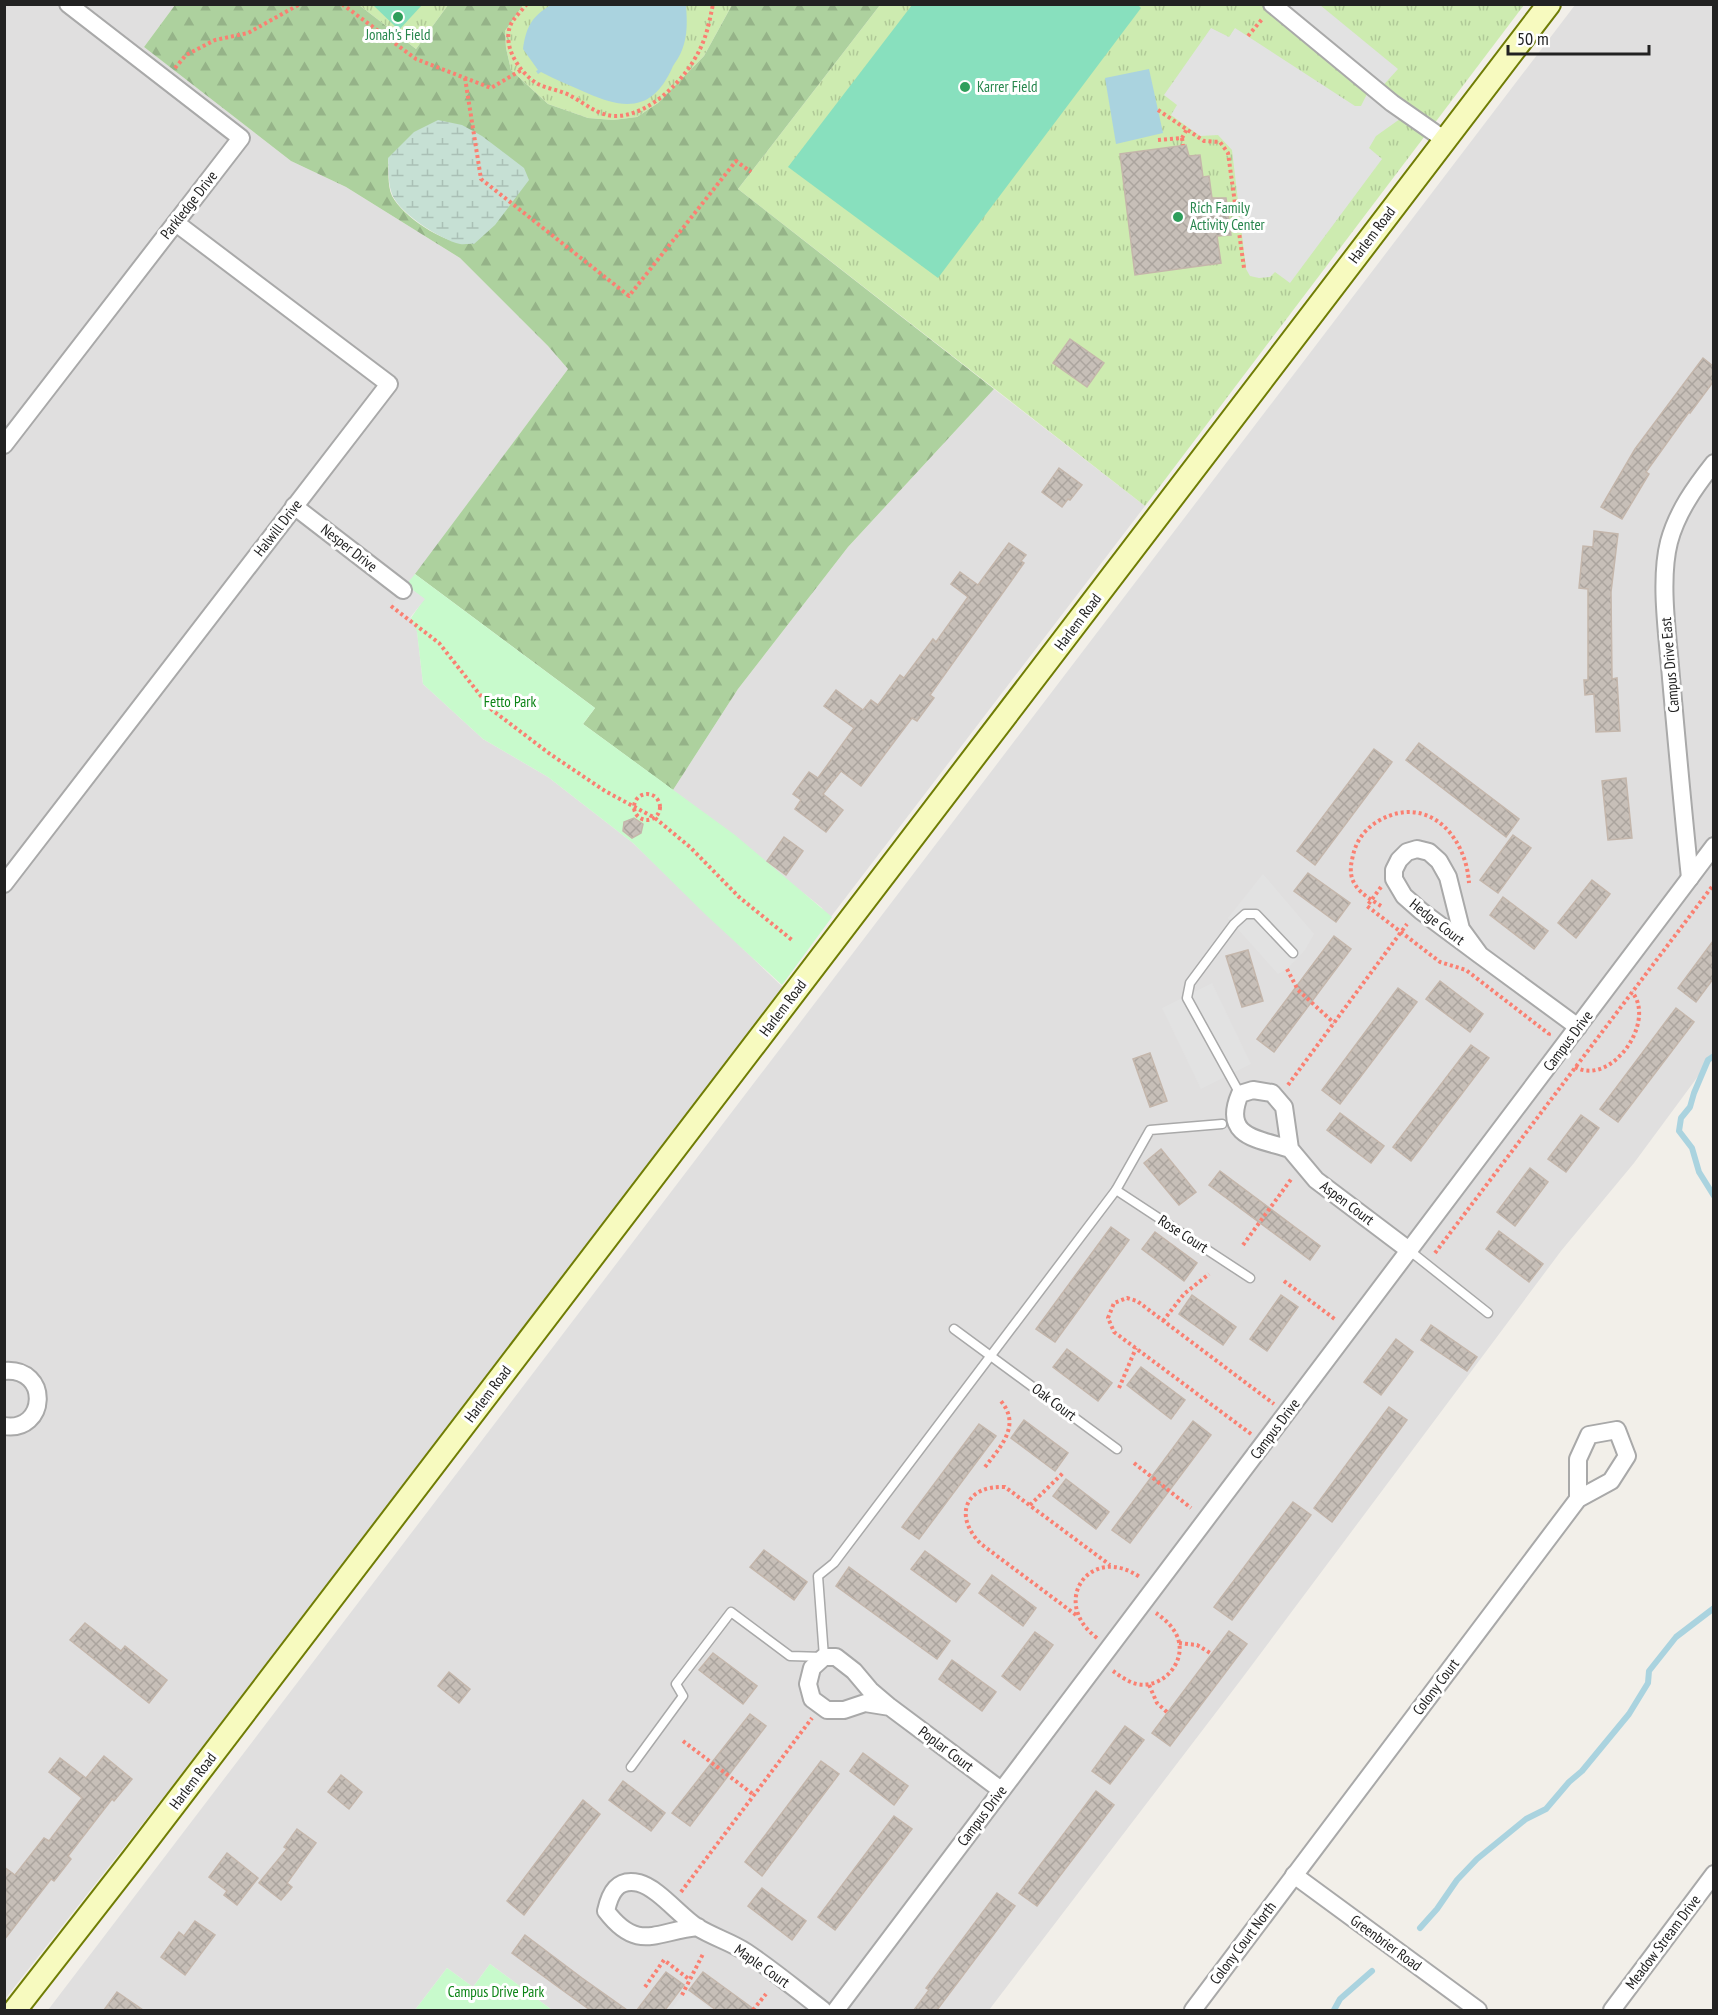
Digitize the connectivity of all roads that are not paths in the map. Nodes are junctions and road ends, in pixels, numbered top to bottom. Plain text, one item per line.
1 (68, 4) edge
2 (1549, 4) edge
3 (1273, 5) edge
4 (1445, 140) junction
5 (176, 223) junction
6 (4, 446) edge
7 (1713, 463) edge
8 (294, 506) junction
9 (403, 590) dead end
10 (1713, 846) edge
11 (1690, 878) junction
12 (4, 884) edge
13 (1293, 953) dead end
14 (1480, 955) junction
15 (1578, 1027) junction
16 (1240, 1094) junction
17 (1222, 1124) dead end
18 (1290, 1149) junction
19 (1116, 1190) junction
20 (1410, 1251) junction
21 (1250, 1278) dead end
22 (1488, 1313) dead end
23 (954, 1329) dead end
24 (991, 1355) junction
25 (4, 1371) edge
26 (4, 1426) edge
27 (1117, 1449) dead end
28 (1578, 1498) dead end
29 (824, 1657) junction
30 (890, 1707) junction
31 (631, 1767) dead end
32 (1001, 1790) junction
33 (1713, 1874) edge
34 (1294, 1875) junction
35 (698, 1927) junction
36 (15, 2010) edge
37 (823, 2010) edge
38 (836, 2010) edge
39 (1192, 2010) edge
40 (1478, 2010) edge
41 (1612, 2010) edge

1 - 5 street, Parkledge Drive
2 - 4 main road, Harlem Road
3 - 4 street
4 - 36 main road, Harlem Road
5 - 6 street, Parkledge Drive
5 - 8 street, Halwill Drive
7 - 11 street, Campus Drive East
8 - 9 street, Nesper Drive
8 - 12 street, Halwill Drive
10 - 11 street, Campus Drive
11 - 15 street, Campus Drive
13 - 16 lane
14 - 14 street, Hedge Court
14 - 15 street, Hedge Court
15 - 20 street, Campus Drive
16 - 18 street
16 - 18 street
17 - 19 lane
18 - 20 street, Aspen Court
19 - 21 lane, Rose Court
19 - 24 lane
20 - 22 lane
20 - 32 street, Campus Drive
23 - 24 lane, Oak Court
24 - 27 lane, Oak Court
24 - 29 lane
25 - 26 street
28 - 34 street, Colony Court
29 - 30 street, Poplar Court
29 - 30 street
29 - 31 lane
30 - 32 street, Poplar Court
32 - 38 street, Campus Drive
33 - 41 street, Meadow Stream Drive
34 - 39 street, Colony Court North
34 - 40 street, Greenbrier Road
35 - 35 street, Maple Court
35 - 37 street, Maple Court

